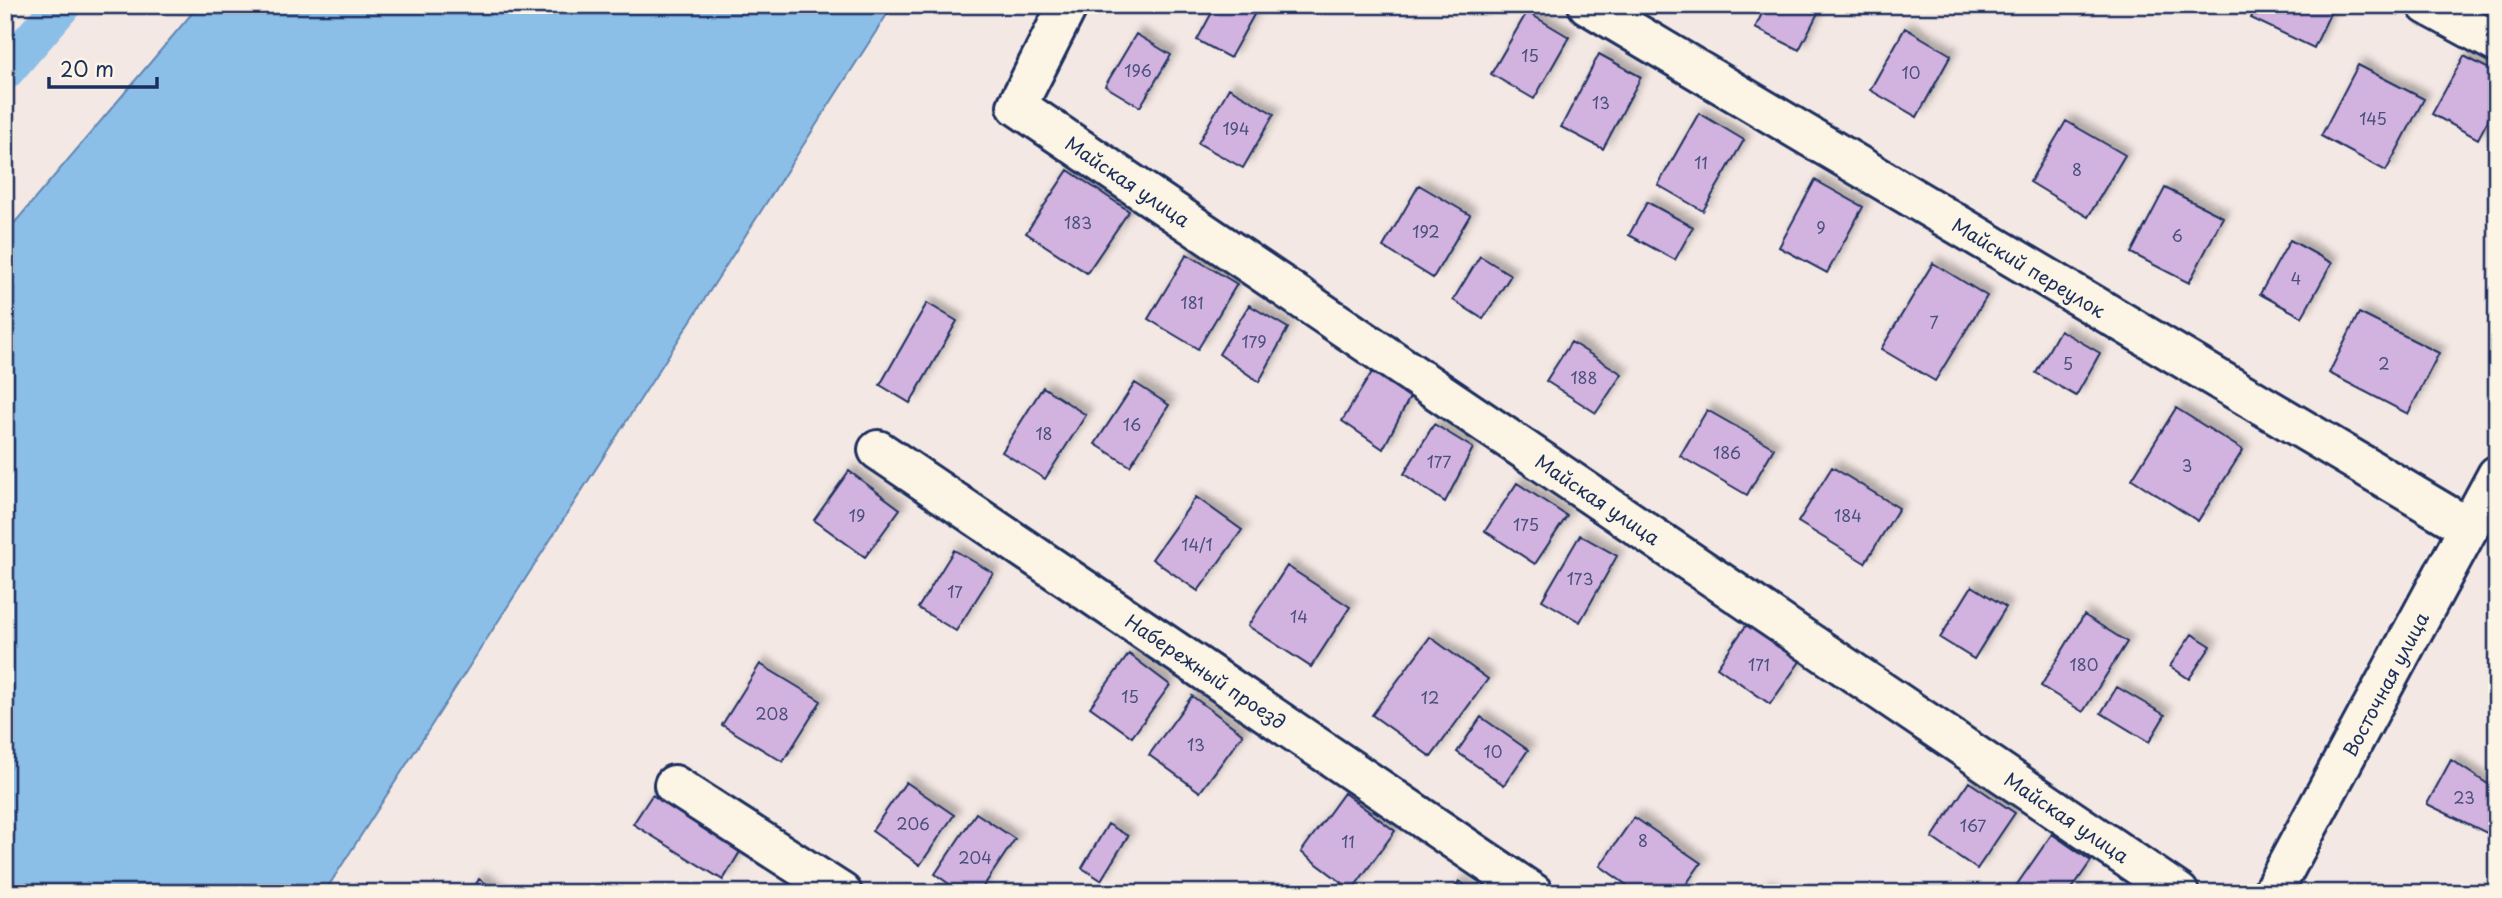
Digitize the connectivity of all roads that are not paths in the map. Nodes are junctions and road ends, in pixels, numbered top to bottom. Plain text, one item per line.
1 (1068, 5) edge
2 (1588, 5) edge
3 (2427, 5) edge
4 (2497, 43) edge
5 (878, 450) dead end
6 (2497, 475) edge
7 (2469, 528) junction
8 (674, 785) dead end
9 (842, 893) edge
10 (1533, 893) edge
11 (2179, 893) edge
12 (2272, 893) edge

1 - 11 street, Майская улица
2 - 7 street, Майский переулок
3 - 4 street
5 - 10 street, Набережный проезд
6 - 7 street, Восточная улица
7 - 12 street, Восточная улица
8 - 9 street

